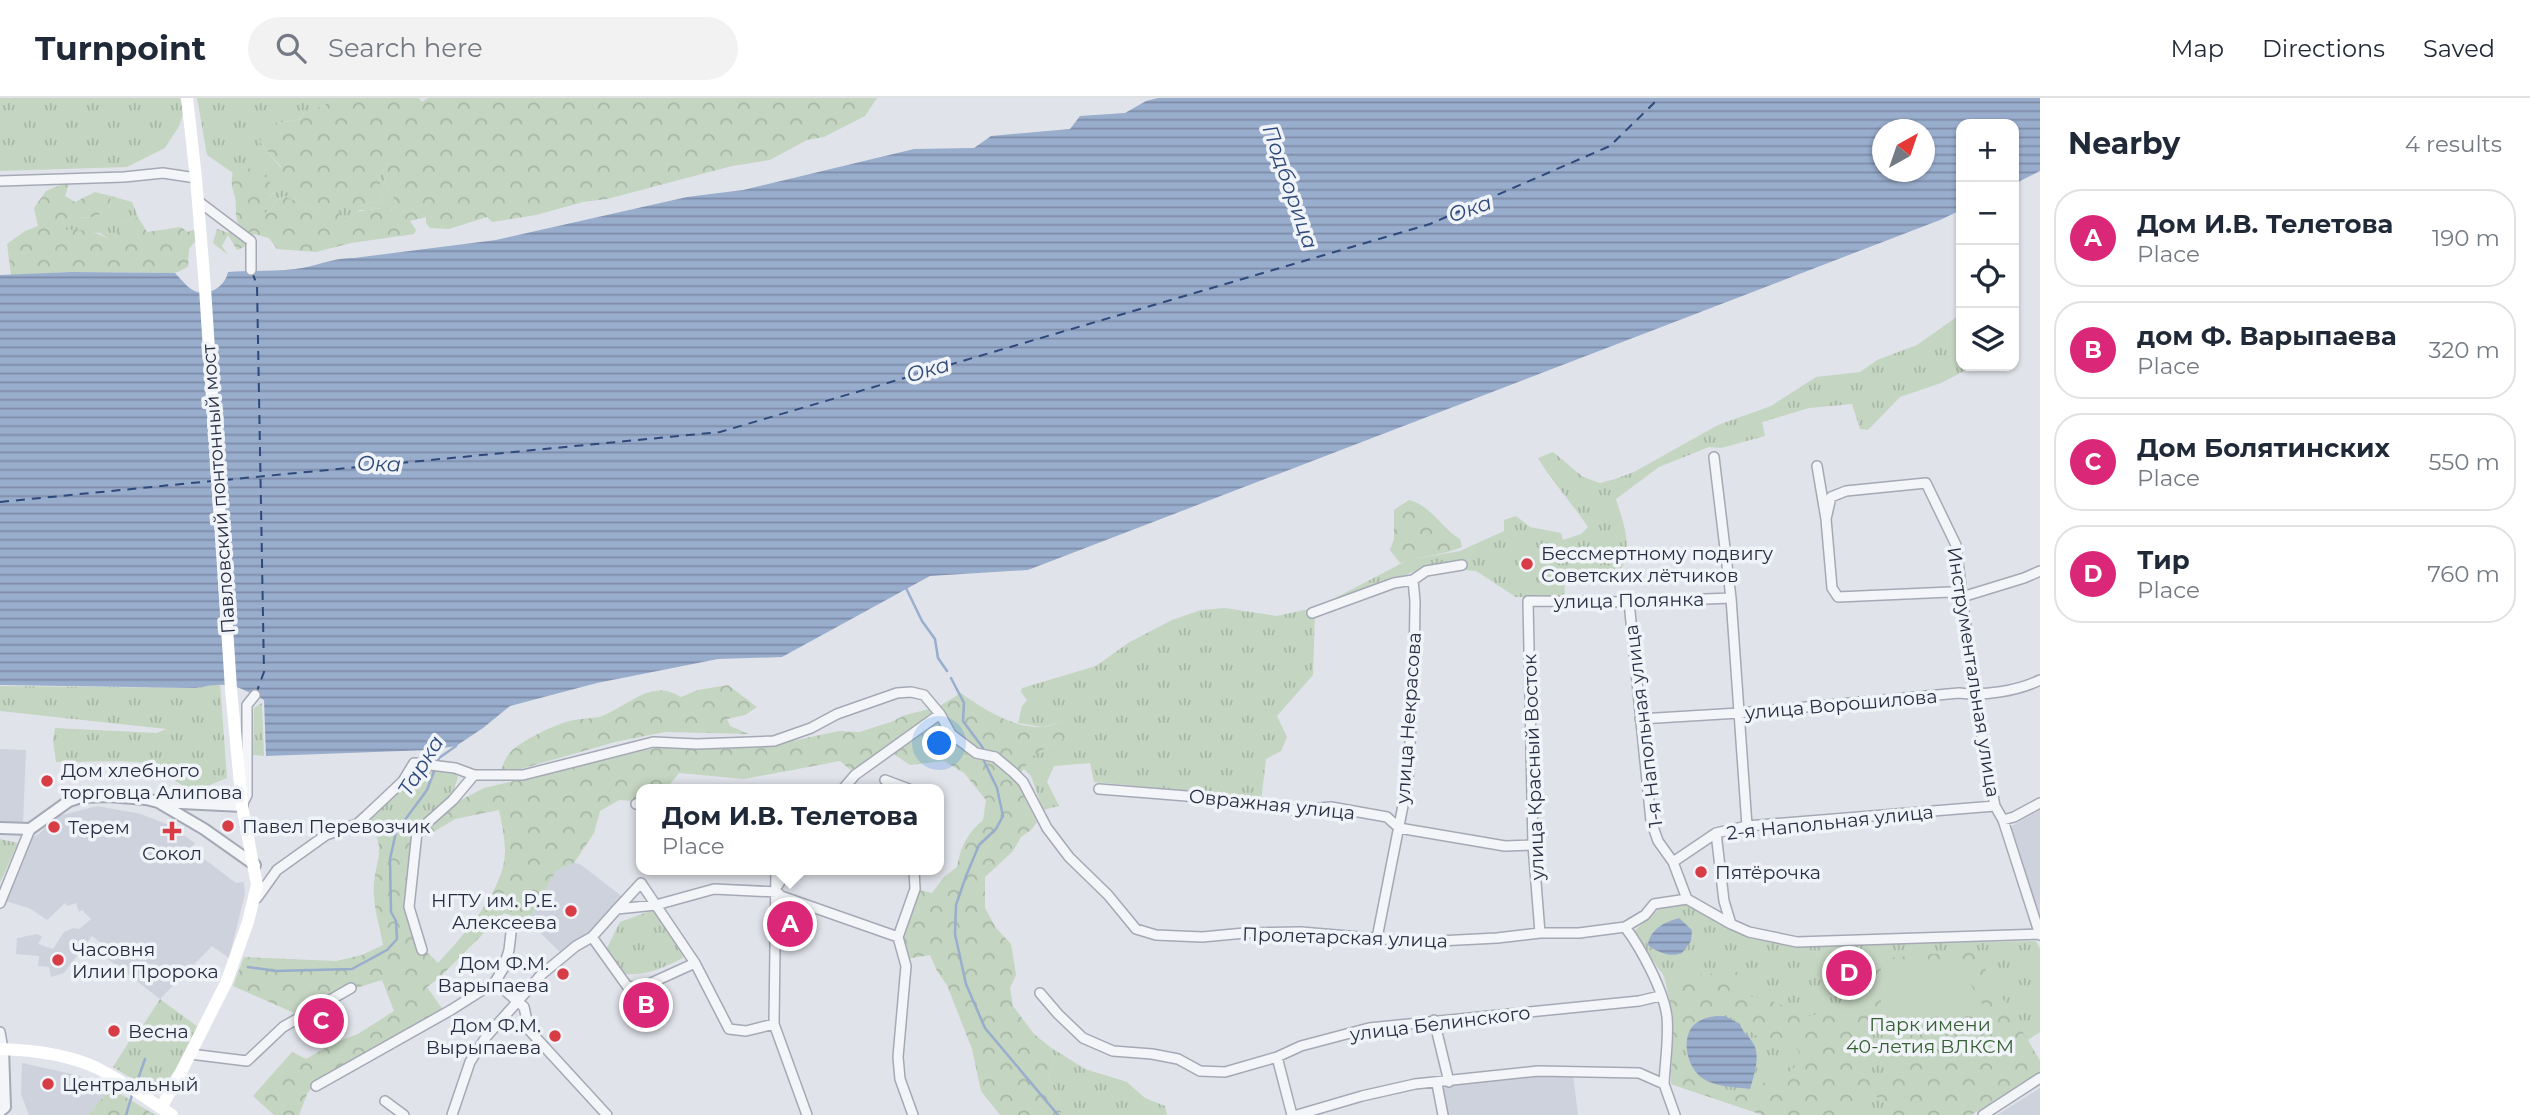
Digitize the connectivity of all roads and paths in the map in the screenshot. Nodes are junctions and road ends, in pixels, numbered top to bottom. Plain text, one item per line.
1 (187, 98) edge
2 (196, 178) junction
3 (0, 181) edge
4 (198, 201) junction
5 (251, 270) dead end
6 (1714, 457) dead end
7 (1817, 466) dead end
8 (1826, 519) junction
9 (1462, 565) dead end
10 (2040, 571) edge
11 (1413, 580) junction
12 (1962, 597) junction
13 (1731, 598) junction
14 (1528, 601) joint
15 (1629, 602) junction
16 (1312, 613) dead end
17 (2040, 680) edge
18 (1974, 694) junction
19 (255, 695) dead end
20 (1739, 713) junction
21 (940, 714) junction
22 (1640, 719) junction
23 (474, 775) junction
24 (885, 780) dead end
25 (847, 784) edge
26 (896, 784) edge
27 (1098, 789) dead end
28 (158, 802) junction
29 (2040, 803) edge
30 (242, 806) junction
31 (1995, 806) junction
32 (2003, 820) junction
33 (1747, 826) junction
34 (0, 828) edge
35 (1399, 828) junction
36 (30, 829) junction
37 (1716, 833) junction
38 (1533, 845) junction
39 (1673, 862) junction
40 (255, 865) junction
41 (776, 875) edge
42 (784, 875) edge
43 (914, 875) edge
44 (777, 889) junction
45 (1687, 899) junction
46 (0, 903) edge
47 (656, 905) junction
48 (252, 909) junction
49 (617, 909) junction
50 (512, 925) dead end
51 (1731, 925) junction
52 (1625, 928) junction
53 (1540, 933) junction
54 (2040, 935) edge
55 (592, 937) junction
56 (898, 937) junction
57 (1377, 938) junction
58 (422, 950) dead end
59 (695, 963) junction
60 (495, 982) junction
61 (351, 988) dead end
62 (1040, 993) dead end
63 (1660, 996) junction
64 (518, 1000) junction
65 (1434, 1020) junction
66 (774, 1024) junction
67 (0, 1032) edge
68 (1, 1049) edge
69 (190, 1054) junction
70 (1277, 1057) junction
71 (2040, 1078) edge
72 (1449, 1082) junction
73 (1437, 1084) junction
74 (1664, 1084) junction
75 (316, 1086) dead end
76 (386, 1101) dead end
77 (5, 1111) edge
78 (166, 1112) edge
79 (404, 1115) edge
80 (452, 1115) edge
81 (607, 1115) edge
82 (807, 1115) edge
83 (913, 1115) edge
84 (1295, 1115) edge
85 (1443, 1115) edge
86 (1675, 1115) edge
87 (1983, 1115) edge

1 - 2 main road, Павловский понтонный мост
2 - 3 street
2 - 4 main road, Павловский понтонный мост
4 - 5 street
4 - 30 main road, Павловский понтонный мост
6 - 13 street, улица Полянка
7 - 8 street
8 - 12 street
8 - 12 street, Инструментальная улица
9 - 11 street
10 - 12 street
11 - 16 street
11 - 35 street, улица Некрасова
12 - 18 street, Инструментальная улица
13 - 15 street, улица Полянка
13 - 20 street, улица Полянка
14 - 15 street, улица Полянка
14 - 38 street, улица Красный Восток
15 - 22 street, 1-я Напольная улица
17 - 18 street, улица Ворошилова
18 - 20 street, улица Ворошилова
18 - 31 street, Инструментальная улица
19 - 30 street
20 - 22 street, улица Ворошилова
20 - 33 street, улица Полянка
21 - 23 street, Пролетарская улица
21 - 25 street
21 - 57 street, Пролетарская улица
22 - 39 street, 1-я Напольная улица
23 - 48 street
23 - 58 street
24 - 26 street
27 - 35 street, Овражная улица
28 - 30 street
28 - 36 street
28 - 40 street
29 - 32 street
30 - 40 main road, Павловский понтонный мост
31 - 32 street, Инструментальная улица
31 - 33 street, 2-я Напольная улица
32 - 54 street, Инструментальная улица
33 - 37 street, 2-я Напольная улица
34 - 36 street
35 - 38 street, Овражная улица
35 - 57 street, улица Некрасова
36 - 46 street
37 - 39 street
37 - 51 street, 2-я Напольная улица
38 - 53 street, улица Красный Восток
39 - 45 street, 1-я Напольная улица
40 - 48 main road, Павловский понтонный мост
41 - 44 street
42 - 44 street
43 - 56 street
44 - 47 street
44 - 56 street
44 - 66 street
45 - 51 street
45 - 52 street
47 - 49 street
47 - 49 street
47 - 59 street
48 - 69 main road, Павловский понтонный мост
49 - 55 street
50 - 60 street
51 - 54 street
52 - 53 street, Пролетарская улица
52 - 63 street
53 - 57 street, Пролетарская улица
55 - 59 street
55 - 64 street
56 - 83 street
59 - 66 street
60 - 64 street
60 - 75 street
61 - 69 street
62 - 70 street, улица Белинского
63 - 65 street, улица Белинского
63 - 74 street
64 - 80 street
64 - 81 street
65 - 70 street, улица Белинского
65 - 72 street
66 - 82 street
67 - 68 street
68 - 77 street
68 - 78 main road
69 - 78 main road, Павловский понтонный мост
70 - 84 street
71 - 87 street
72 - 73 street
72 - 74 street
73 - 84 street
73 - 85 street
74 - 86 street
76 - 79 street

